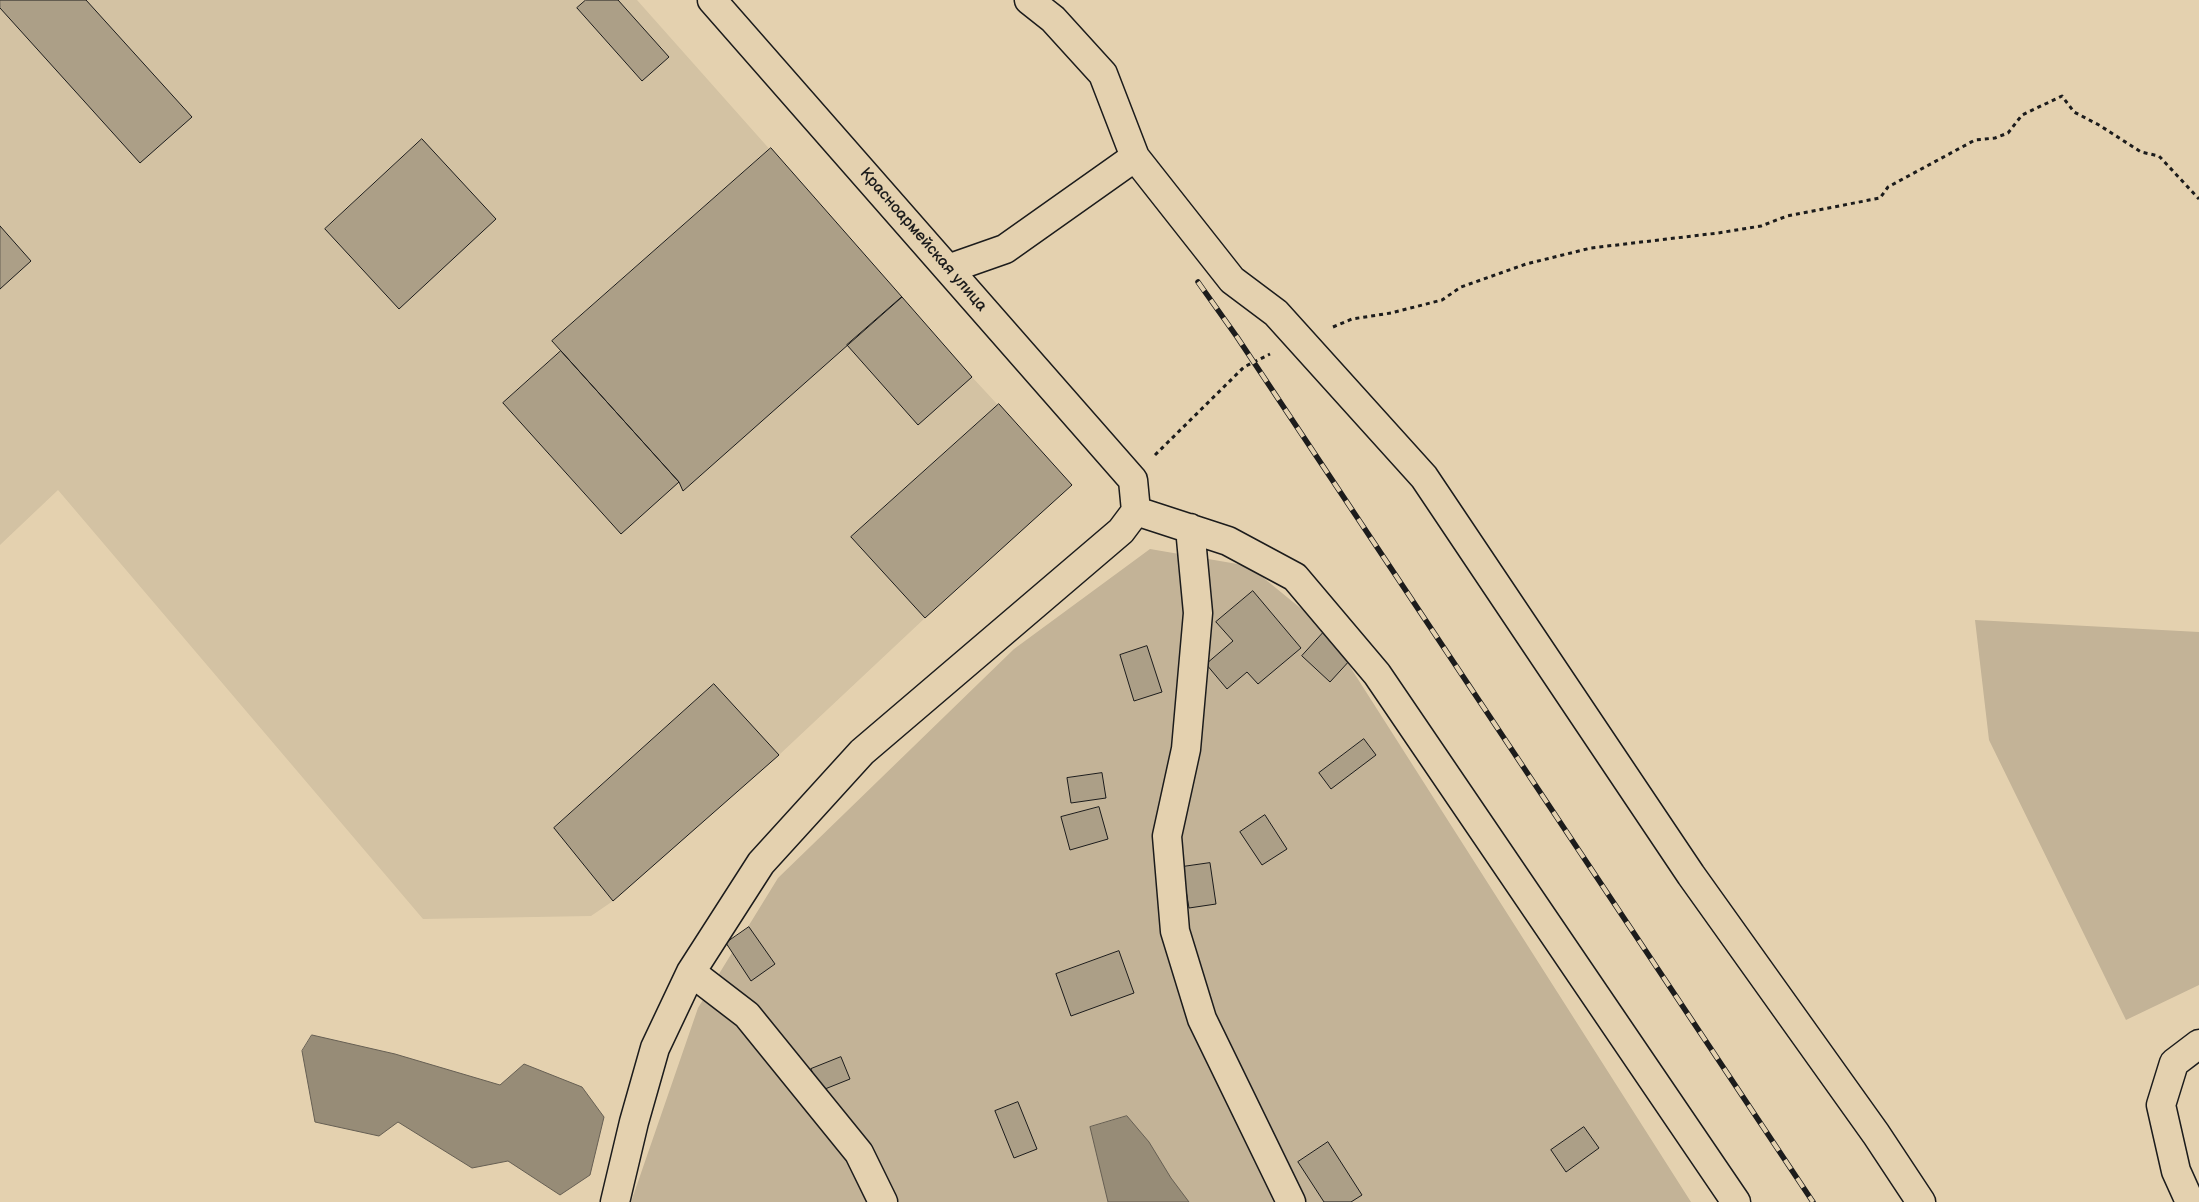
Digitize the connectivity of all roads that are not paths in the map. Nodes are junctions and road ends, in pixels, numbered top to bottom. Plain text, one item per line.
1 (712, 0) edge
2 (1029, 0) edge
3 (1135, 156) junction
4 (948, 268) junction
5 (1136, 511) junction
6 (1190, 528) junction
7 (691, 972) junction
8 (2199, 1044) edge
9 (615, 1202) edge
10 (883, 1202) edge
11 (1291, 1202) edge
12 (1736, 1202) edge
13 (1921, 1202) edge
14 (2190, 1202) edge

1 - 4 street, Красноармейская улица
2 - 3 street
3 - 4 street
3 - 13 street
4 - 5 street, Красноармейская улица
5 - 6 street
5 - 7 street
6 - 11 street
6 - 12 street
7 - 9 street
7 - 10 street
8 - 14 street

